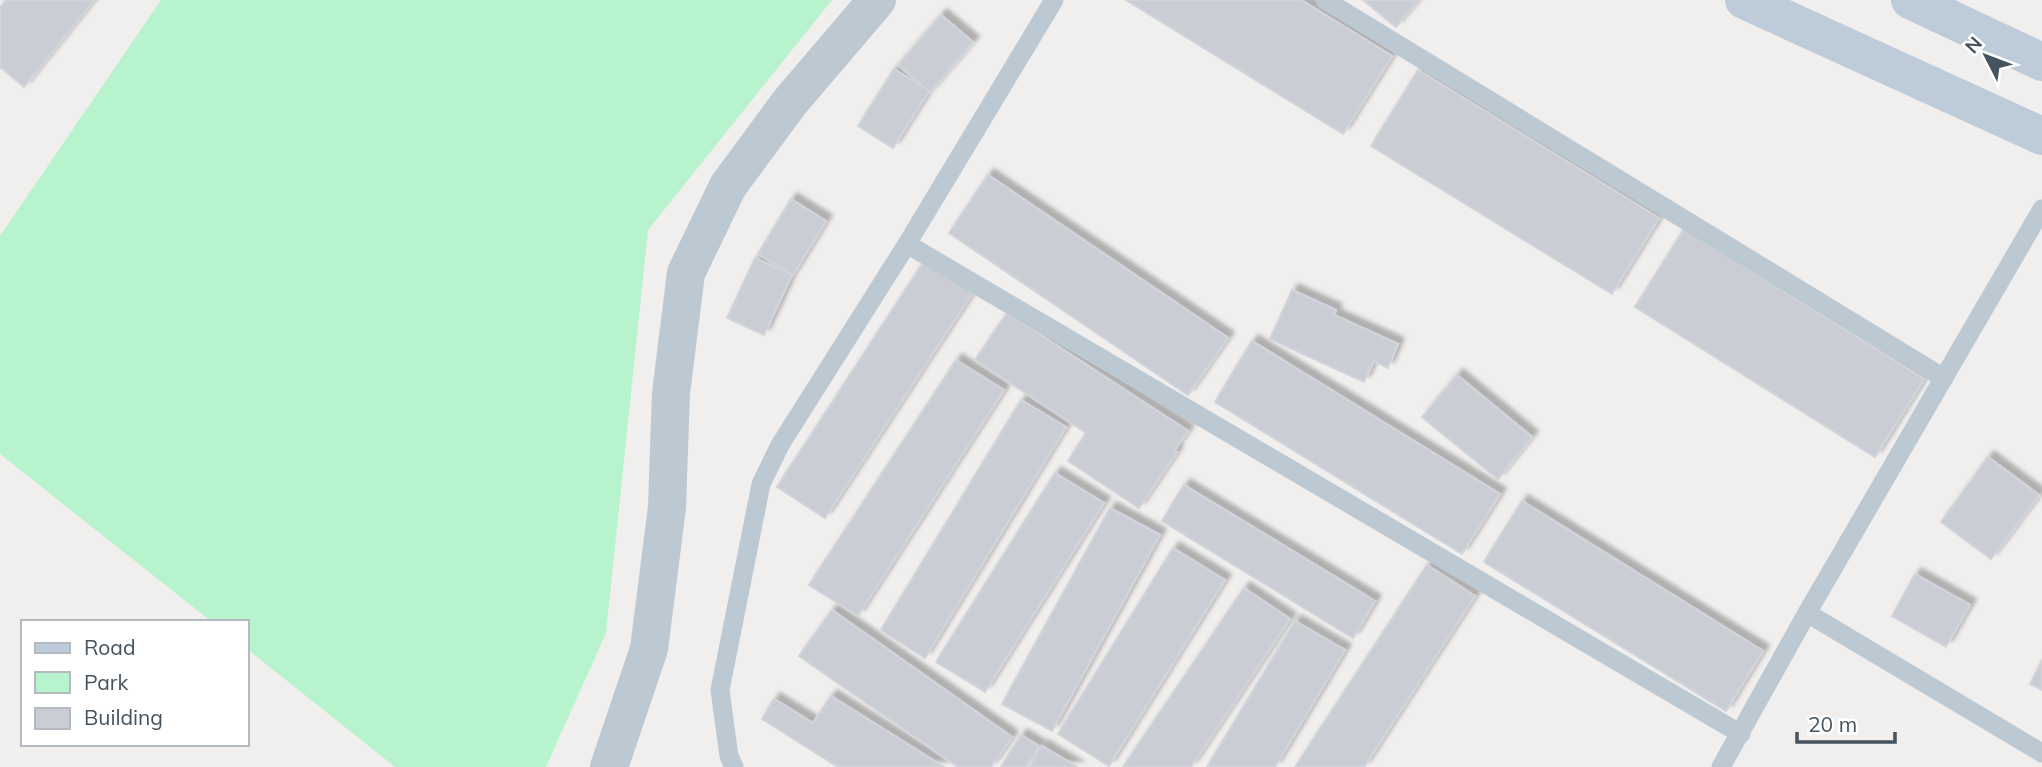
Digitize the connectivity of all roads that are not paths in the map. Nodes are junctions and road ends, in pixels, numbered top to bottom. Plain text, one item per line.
1 (877, 0) edge
2 (1054, 0) edge
3 (1325, 0) edge
4 (1744, 0) edge
5 (1910, 0) edge
6 (2042, 62) edge
7 (2042, 136) edge
8 (2042, 209) edge
9 (907, 244) junction
10 (1944, 378) junction
11 (1807, 613) junction
12 (1741, 734) junction
13 (2042, 753) edge
14 (609, 767) edge
15 (734, 767) edge
16 (1721, 767) edge

1 - 14 street
2 - 9 lane
3 - 10 lane
4 - 7 street
5 - 6 street
8 - 10 lane
9 - 12 lane
9 - 15 lane
10 - 11 lane
11 - 12 lane
11 - 13 lane
12 - 16 lane

